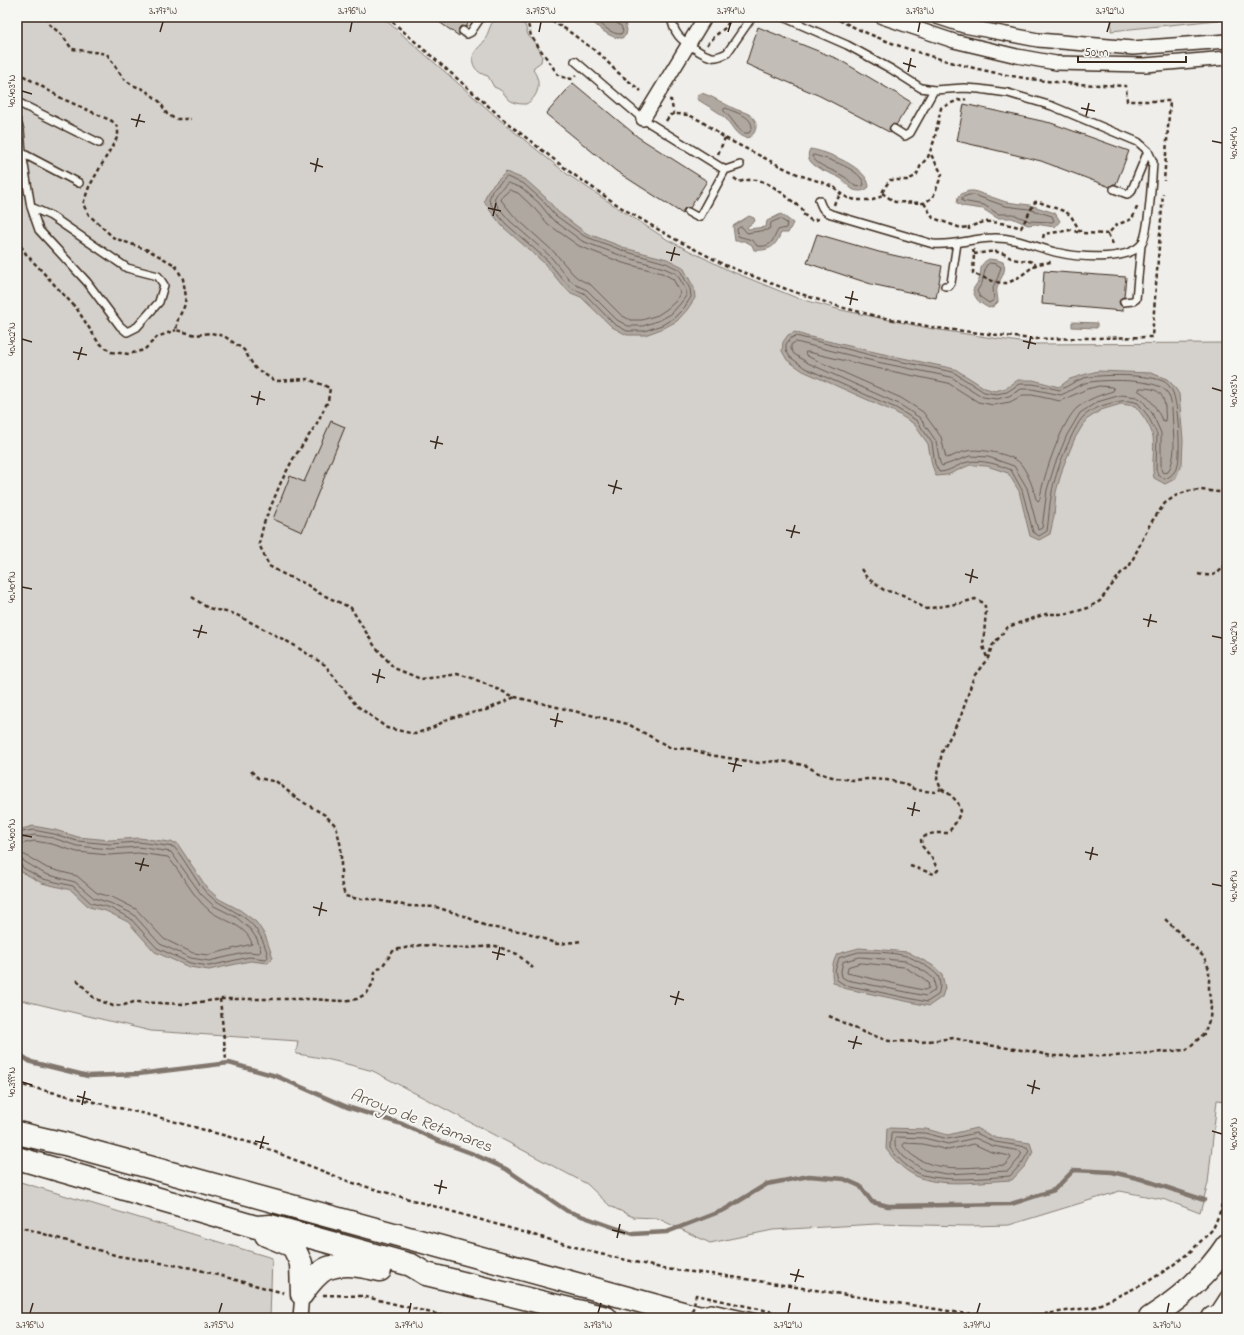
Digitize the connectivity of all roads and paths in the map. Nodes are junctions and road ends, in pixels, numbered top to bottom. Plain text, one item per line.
1 (47, 17) edge
2 (387, 17) edge
3 (481, 17) edge
4 (517, 17) edge
5 (672, 17) edge
6 (705, 17) edge
7 (738, 17) edge
8 (752, 17) edge
9 (783, 17) edge
10 (834, 17) edge
11 (882, 17) edge
12 (937, 17) edge
13 (525, 22) junction
14 (463, 31) dead end
15 (1227, 41) edge
16 (688, 44) junction
17 (701, 52) junction
18 (1227, 58) edge
19 (575, 61) dead end
20 (583, 68) junction
21 (17, 72) edge
22 (934, 90) junction
23 (641, 91) dead end
24 (17, 102) edge
25 (941, 108) dead end
26 (191, 119) dead end
27 (643, 119) junction
28 (17, 121) edge
29 (894, 129) dead end
30 (660, 130) junction
31 (725, 138) junction
32 (99, 143) dead end
33 (1148, 151) junction
34 (22, 153) junction
35 (930, 153) junction
36 (715, 164) junction
37 (740, 165) dead end
38 (725, 170) junction
39 (79, 183) dead end
40 (1151, 187) junction
41 (1114, 189) dead end
42 (882, 193) junction
43 (819, 200) dead end
44 (924, 203) junction
45 (31, 207) junction
46 (688, 212) dead end
47 (831, 214) junction
48 (1022, 226) dead end
49 (969, 227) dead end
50 (17, 240) edge
51 (971, 240) junction
52 (957, 243) junction
53 (1141, 245) junction
54 (1056, 252) junction
55 (974, 254) junction
56 (1036, 265) junction
57 (945, 286) dead end
58 (1124, 302) dead end
59 (176, 330) junction
60 (1227, 493) edge
61 (1227, 562) edge
62 (860, 569) dead end
63 (1198, 574) dead end
64 (192, 597) dead end
65 (988, 658) junction
66 (515, 697) junction
67 (251, 770) dead end
68 (941, 789) junction
69 (910, 866) dead end
70 (1165, 919) dead end
71 (583, 941) dead end
72 (533, 968) dead end
73 (77, 980) dead end
74 (220, 999) junction
75 (830, 1016) dead end
76 (226, 1060) dead end
77 (17, 1084) edge
78 (17, 1133) edge
79 (17, 1158) edge
80 (1227, 1165) edge
81 (17, 1226) edge
82 (256, 1227) junction
83 (1227, 1245) edge
84 (426, 1274) junction
85 (302, 1294) junction
86 (1227, 1297) edge
87 (691, 1317) edge
88 (1218, 1317) edge
89 (300, 1318) edge
90 (452, 1318) edge
91 (606, 1318) edge
92 (756, 1318) edge
93 (800, 1318) edge
94 (1150, 1318) edge

1 - 26 path
2 - 10 path
3 - 14 lane
4 - 13 path
5 - 16 lane
6 - 16 street
7 - 17 path
8 - 17 lane
9 - 22 lane
11 - 18 street
12 - 15 street
13 - 20 path
13 - 23 path
16 - 17 lane
16 - 27 street
19 - 20 lane
20 - 27 lane
21 - 59 path
22 - 29 lane
22 - 33 lane
24 - 32 lane
25 - 35 path
27 - 30 lane
28 - 34 lane
30 - 31 path
30 - 36 lane
31 - 36 path
31 - 42 path
33 - 40 lane
33 - 41 lane
34 - 39 lane
34 - 45 lane
35 - 42 path
35 - 44 path
36 - 38 lane
37 - 38 lane
38 - 46 lane
38 - 47 path
40 - 48 path
40 - 53 lane
42 - 44 path
43 - 47 lane
44 - 49 path
45 - 45 lane
47 - 52 lane
50 - 59 path
51 - 52 lane
51 - 54 lane
51 - 55 path
52 - 57 lane
53 - 54 lane
53 - 58 lane
54 - 56 path
55 - 56 path
55 - 56 path
59 - 66 path
60 - 65 path
61 - 63 path
62 - 65 path
64 - 66 path
65 - 68 path
66 - 68 path
67 - 71 path
68 - 69 path
70 - 75 path
72 - 74 path
73 - 74 path
74 - 76 path
77 - 80 path
78 - 87 highway
79 - 82 highway
81 - 85 path
82 - 84 highway
82 - 85 highway
83 - 94 highway
84 - 85 highway
84 - 91 highway
85 - 89 street
85 - 90 path
86 - 88 street
87 - 92 lane
87 - 93 path, bridge

